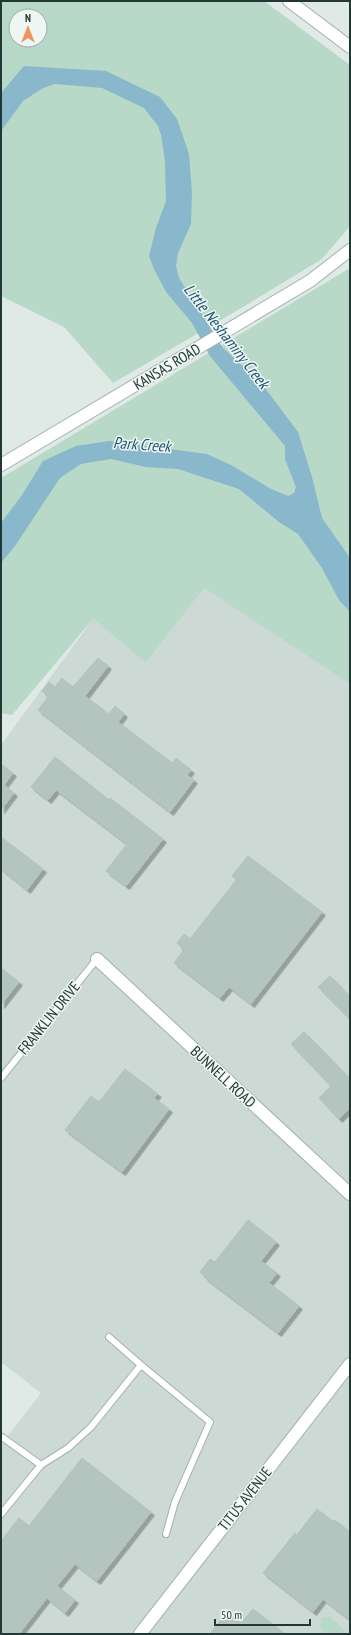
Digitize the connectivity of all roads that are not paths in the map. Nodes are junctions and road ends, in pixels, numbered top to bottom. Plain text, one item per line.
1 (289, 1) edge
2 (350, 47) edge
3 (350, 250) edge
4 (1, 465) edge
5 (97, 959) joint
6 (1, 1078) edge
7 (350, 1194) edge
8 (109, 1337) dead end
9 (350, 1364) edge
10 (141, 1366) junction
11 (1, 1438) edge
12 (41, 1465) junction
13 (1, 1514) edge
14 (166, 1534) dead end
15 (140, 1634) edge

1 - 2 street
3 - 4 street, KANSAS ROAD
5 - 6 lane, FRANKLIN DRIVE
5 - 7 street, BUNNELL ROAD
8 - 10 lane
9 - 15 street, TITUS AVENUE
10 - 12 lane
10 - 14 lane
11 - 12 lane
12 - 13 lane

